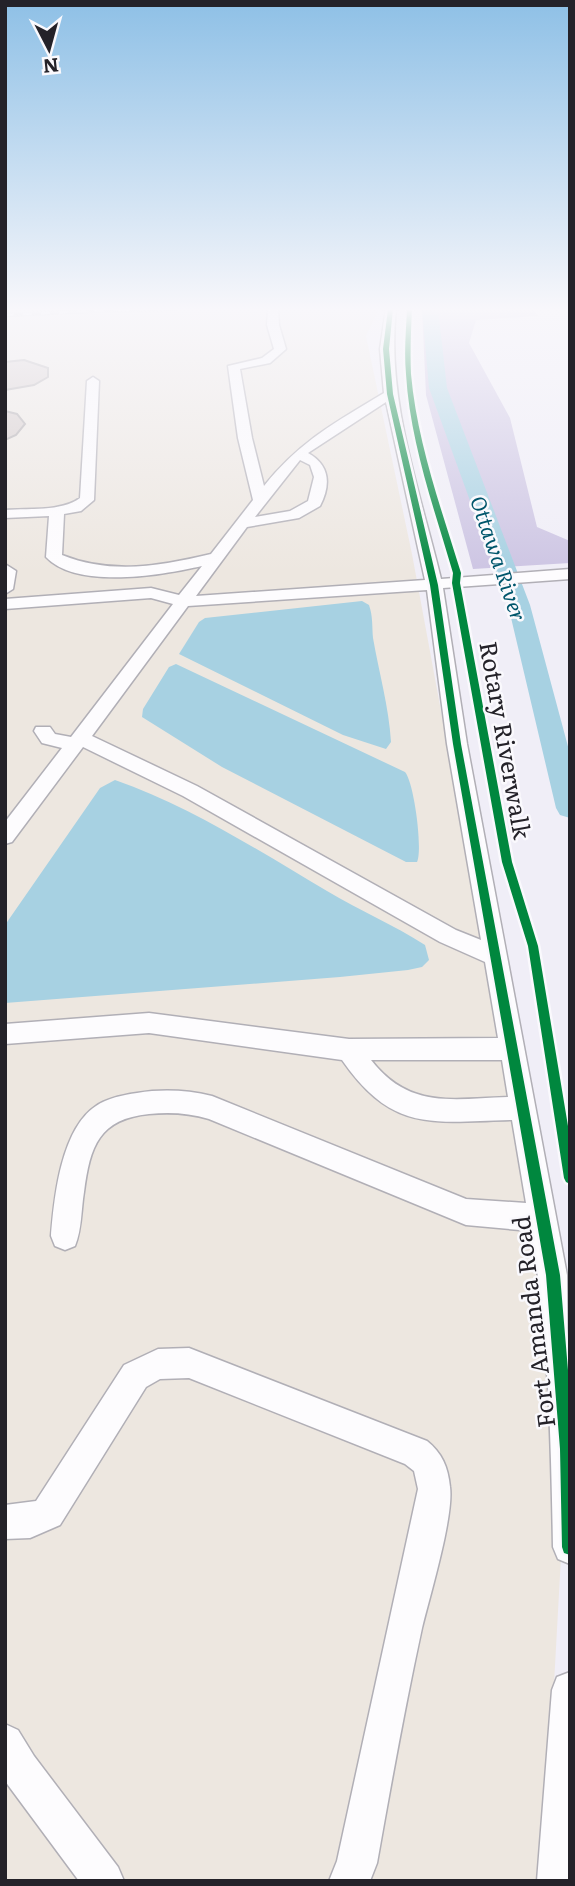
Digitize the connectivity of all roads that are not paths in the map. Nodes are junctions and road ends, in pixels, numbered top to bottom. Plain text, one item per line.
1 (92, 397) edge
2 (239, 397) edge
3 (385, 397) edge
4 (391, 397) edge
5 (299, 454) junction
6 (260, 500) junction
7 (57, 511) junction
8 (5, 514) edge
9 (240, 524) junction
10 (214, 558) junction
11 (5, 569) edge
12 (563, 575) edge
13 (424, 585) junction
14 (5, 587) edge
15 (163, 598) junction
16 (182, 601) junction
17 (5, 604) edge
18 (5, 612) edge
19 (43, 731) dead end
20 (78, 741) junction
21 (12, 818) edge
22 (5, 837) edge
23 (496, 957) junction
24 (5, 1034) edge
25 (512, 1049) junction
26 (349, 1051) junction
27 (522, 1108) junction
28 (542, 1218) junction
29 (65, 1236) dead end
30 (5, 1522) edge
31 (570, 1547) edge
32 (570, 1690) edge
33 (5, 1743) edge
34 (104, 1881) edge
35 (349, 1881) edge
36 (557, 1881) edge

1 - 7 street
2 - 6 street
3 - 5 street
4 - 13 street, Fort Amanda Road
5 - 6 street
5 - 9 street
6 - 9 street
7 - 8 street
7 - 10 street
9 - 10 street
10 - 16 street
11 - 14 street
12 - 13 street
13 - 16 street
13 - 23 street, Fort Amanda Road
15 - 16 street
15 - 17 street
15 - 18 street
16 - 20 street
19 - 20 street
20 - 21 street
20 - 23 street
21 - 22 street
23 - 25 street, Fort Amanda Road
24 - 26 street
25 - 26 street
25 - 27 street, Fort Amanda Road
26 - 27 street
27 - 28 street, Fort Amanda Road
28 - 29 street
28 - 31 street, Fort Amanda Road
30 - 35 street
32 - 36 street
33 - 34 street

